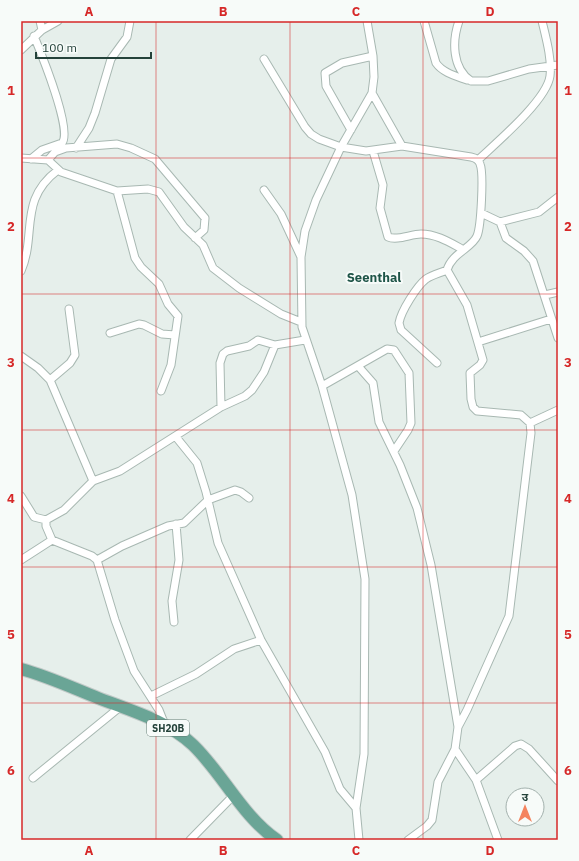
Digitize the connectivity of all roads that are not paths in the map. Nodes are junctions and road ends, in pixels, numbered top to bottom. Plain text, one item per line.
1 (40, 21) edge
2 (58, 21) edge
3 (130, 21) edge
4 (367, 21) edge
5 (424, 21) edge
6 (459, 21) edge
7 (542, 21) edge
8 (42, 30) junction
9 (34, 36) junction
10 (21, 50) edge
11 (372, 56) junction
12 (264, 59) dead end
13 (558, 65) edge
14 (550, 68) junction
15 (471, 81) junction
16 (372, 93) junction
17 (351, 130) junction
18 (402, 146) junction
19 (341, 147) junction
20 (76, 148) junction
21 (373, 151) junction
22 (21, 158) edge
23 (31, 159) junction
24 (48, 160) junction
25 (478, 160) junction
26 (58, 170) junction
27 (264, 190) dead end
28 (117, 191) junction
29 (558, 197) edge
30 (481, 213) junction
31 (500, 222) junction
32 (195, 238) junction
33 (462, 250) junction
34 (301, 257) junction
35 (447, 270) junction
36 (21, 271) edge
37 (558, 292) edge
38 (545, 294) junction
39 (69, 309) dead end
40 (552, 319) junction
41 (301, 322) junction
42 (110, 333) dead end
43 (175, 335) junction
44 (558, 338) edge
45 (306, 340) junction
46 (478, 342) junction
47 (275, 345) junction
48 (21, 356) edge
49 (437, 363) dead end
50 (358, 366) junction
51 (50, 380) junction
52 (322, 386) junction
53 (161, 391) dead end
54 (221, 407) junction
55 (558, 410) edge
56 (530, 423) junction
57 (176, 437) junction
58 (394, 451) junction
59 (93, 481) junction
60 (21, 496) edge
61 (248, 498) dead end
62 (208, 500) junction
63 (46, 520) junction
64 (176, 524) junction
65 (52, 540) junction
66 (21, 560) edge
67 (97, 560) junction
68 (174, 622) dead end
69 (261, 640) junction
70 (21, 669) edge
71 (151, 696) junction
72 (120, 707) junction
73 (166, 726) junction
74 (458, 727) junction
75 (454, 749) junction
76 (33, 778) dead end
77 (476, 780) junction
78 (558, 781) edge
79 (234, 795) junction
80 (356, 808) junction
81 (190, 840) edge
82 (277, 840) edge
83 (359, 840) edge
84 (408, 840) edge
85 (498, 840) edge

1 - 8 street
2 - 8 street
3 - 20 street
4 - 11 street
5 - 15 street
6 - 15 street
7 - 14 street
8 - 9 street
9 - 10 street
9 - 23 street
11 - 16 street
11 - 17 street
12 - 19 street
13 - 14 street
14 - 15 street
14 - 25 street
16 - 17 street
16 - 18 street
17 - 19 street
18 - 21 street
18 - 25 street
19 - 21 street
19 - 34 street
20 - 24 street
20 - 32 street
21 - 33 street
22 - 23 street
23 - 24 street
24 - 26 street
25 - 30 street
26 - 28 street
26 - 36 street
27 - 34 street
28 - 32 street
28 - 43 street
29 - 31 street
30 - 31 street
30 - 33 street
31 - 38 street
32 - 41 street
33 - 35 street
34 - 41 street
35 - 46 street
35 - 49 street
37 - 38 street
38 - 40 street
39 - 51 street
40 - 44 street
40 - 46 street
41 - 45 street
42 - 43 street
43 - 53 street
45 - 47 street
45 - 52 street
46 - 56 street
47 - 54 street
47 - 54 street
48 - 51 street
50 - 52 street
50 - 58 street
50 - 58 street
51 - 59 street
52 - 80 street
54 - 57 street
55 - 56 street
56 - 74 street
57 - 59 street
57 - 62 street
58 - 74 street
59 - 63 street
60 - 63 street
61 - 62 street
62 - 64 street
62 - 69 street
63 - 65 street
64 - 67 street
64 - 68 street
65 - 66 street
65 - 67 street
67 - 71 street
69 - 71 street
69 - 80 street
70 - 72 main road, SH20B
71 - 73 street
72 - 73 main road, SH20B
72 - 76 street
73 - 79 main road, SH20B
74 - 75 street
75 - 77 street
75 - 84 street
77 - 78 street
77 - 85 street
79 - 81 street
79 - 82 main road, SH20B
80 - 83 street

